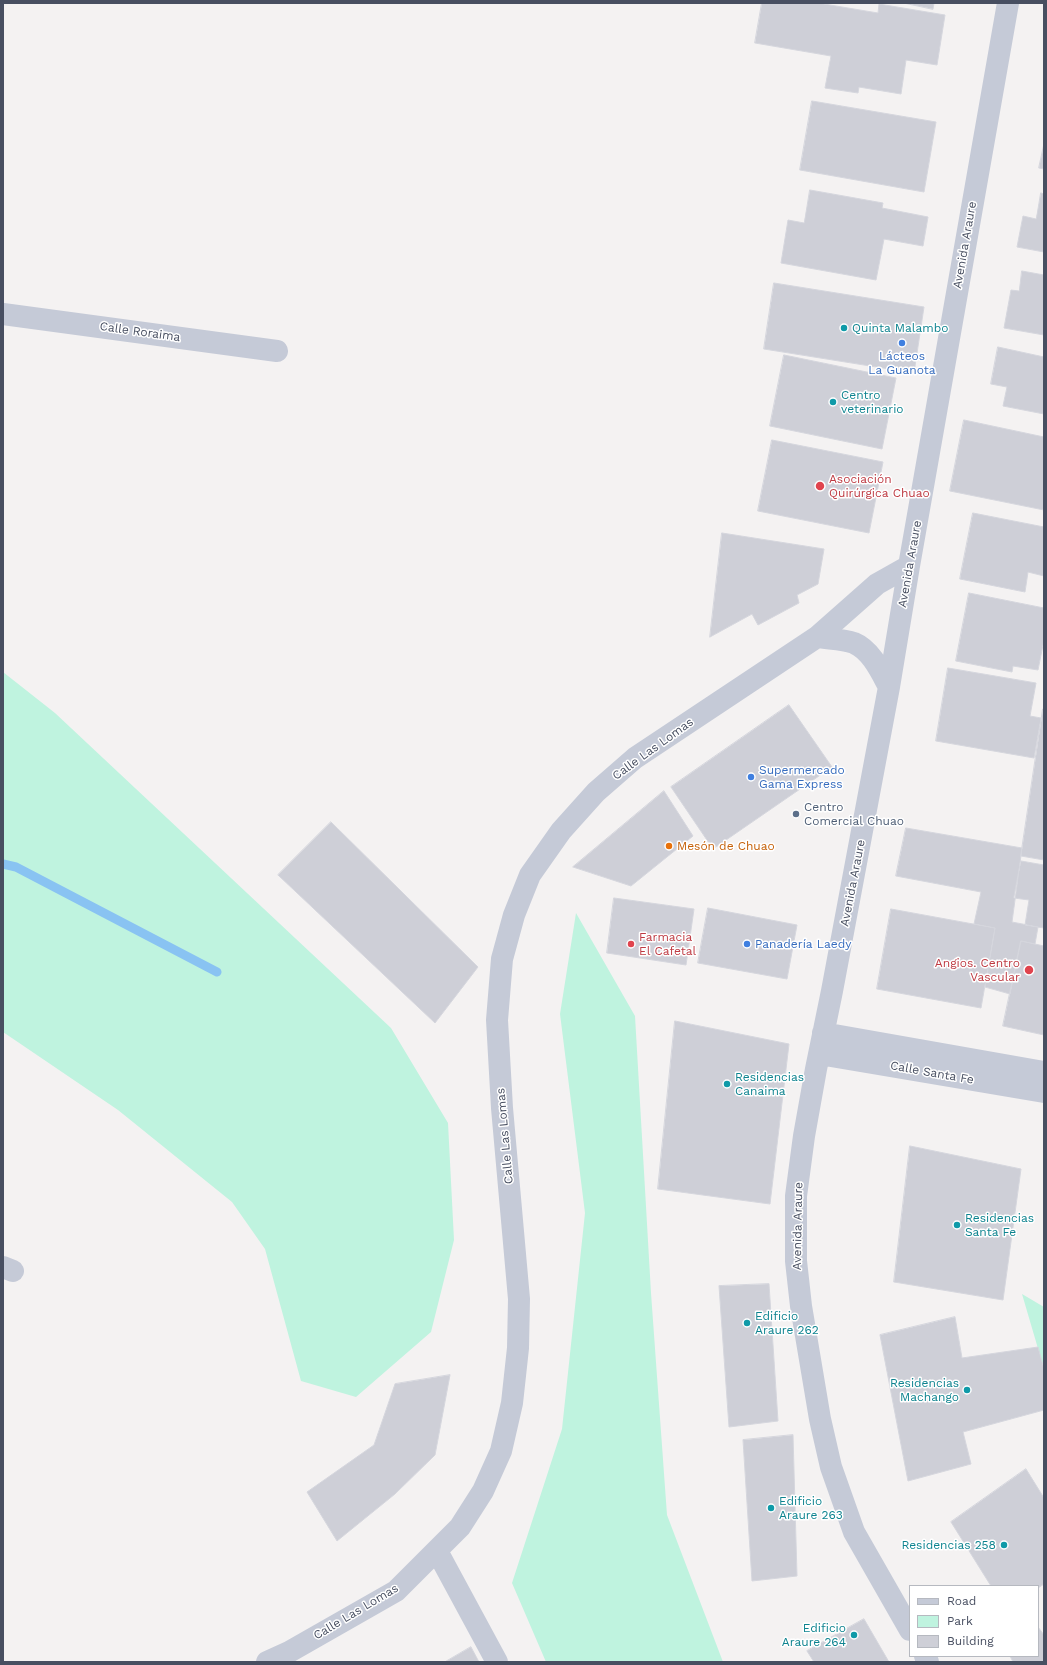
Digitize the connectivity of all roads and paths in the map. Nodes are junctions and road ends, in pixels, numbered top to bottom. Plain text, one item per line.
1 (1008, 3) edge
2 (3, 314) edge
3 (278, 351) dead end
4 (909, 566) junction
5 (817, 637) junction
6 (889, 687) junction
7 (823, 1033) junction
8 (819, 1054) junction
9 (1044, 1072) edge
10 (1044, 1092) edge
11 (437, 1552) junction
12 (909, 1628) edge
13 (267, 1662) edge
14 (496, 1662) edge

1 - 4 street, Avenida Araure
2 - 3 street, Calle Roraima
4 - 5 street, Calle Las Lomas
4 - 6 street, Avenida Araure
5 - 6 street
5 - 11 street, Calle Las Lomas
6 - 7 street, Avenida Araure
7 - 8 street, Avenida Araure
7 - 9 street, Calle Santa Fe
8 - 10 street, Calle Santa Fe
8 - 12 street, Avenida Araure
11 - 13 street, Calle Las Lomas
11 - 14 street

